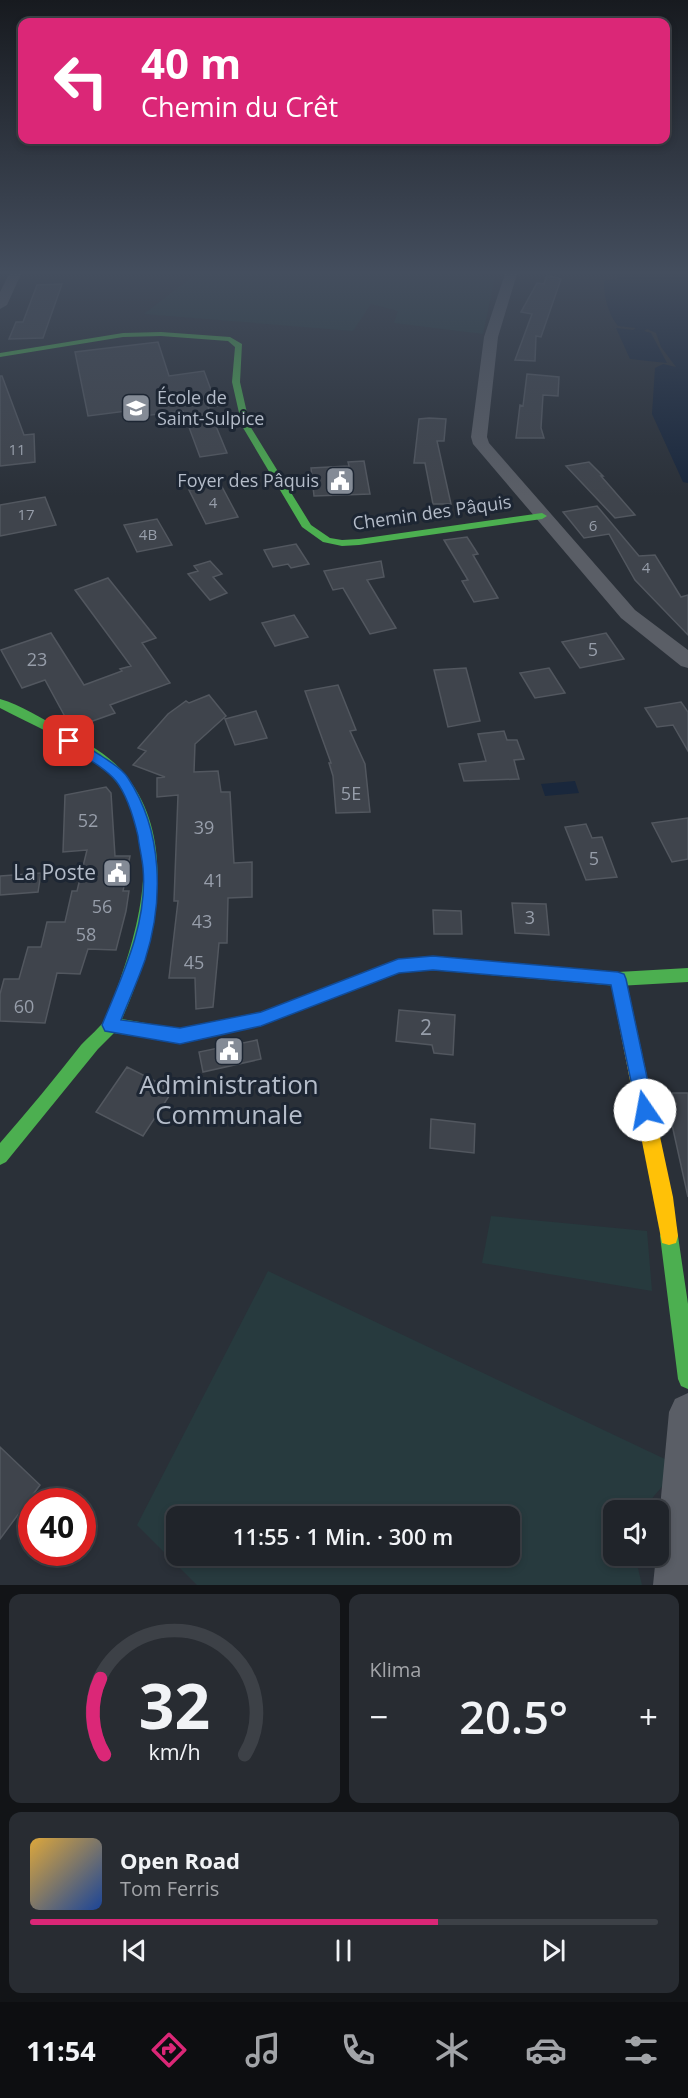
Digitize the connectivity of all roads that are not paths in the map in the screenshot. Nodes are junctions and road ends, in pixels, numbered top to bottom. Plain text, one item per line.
1 (43, 348) edge
2 (239, 348) edge
3 (491, 348) edge
4 (0, 355) edge
5 (542, 516) junction
6 (688, 662) edge
7 (0, 703) edge
8 (688, 975) edge
9 (618, 979) junction
10 (111, 1025) junction
11 (0, 1156) edge
12 (688, 1379) edge
13 (688, 1412) edge
14 (674, 1585) edge

1 - 4 street, Chemin des Pâquis
2 - 5 street, Chemin des Pâquis
3 - 5 street
5 - 6 street
7 - 10 street
8 - 9 street
9 - 10 street
9 - 12 street
10 - 11 street
13 - 14 street

